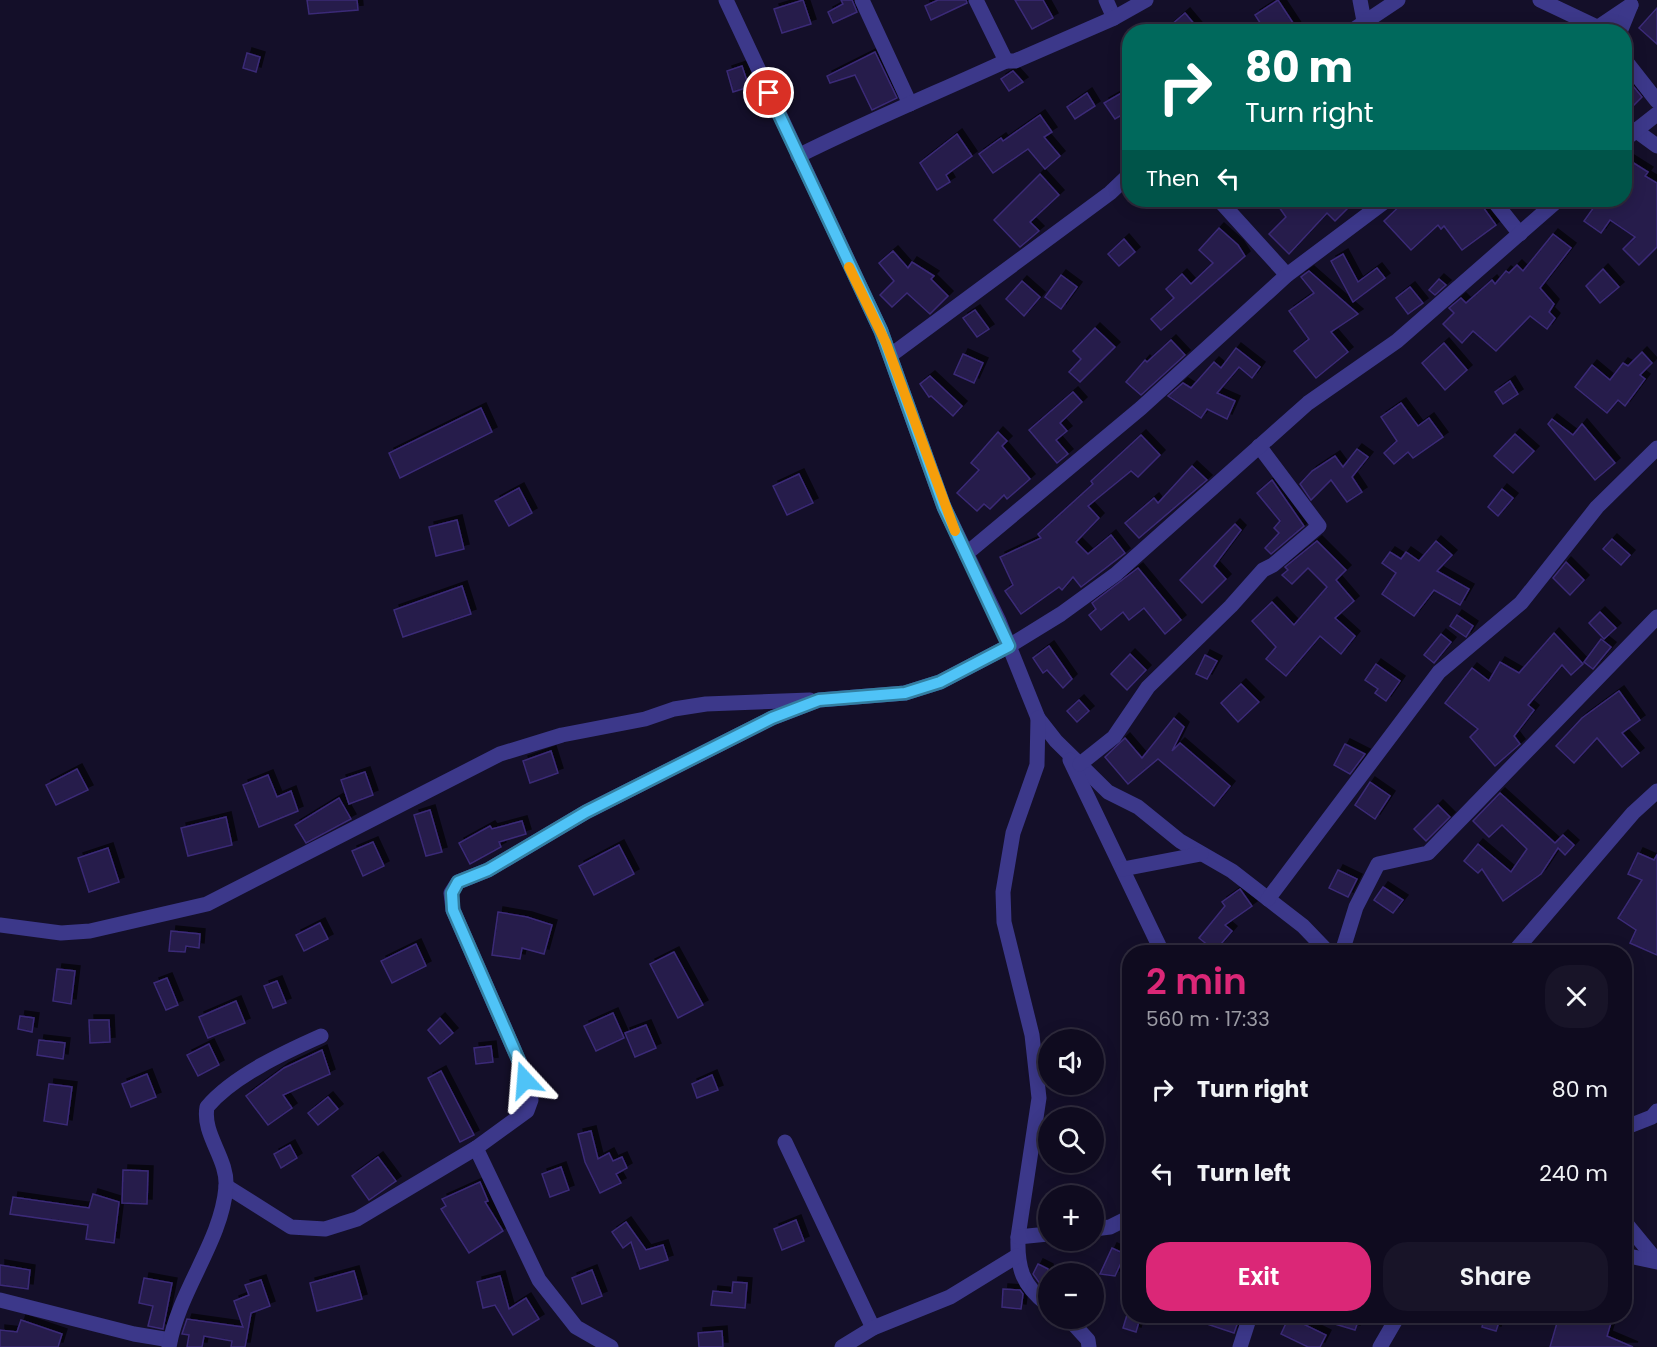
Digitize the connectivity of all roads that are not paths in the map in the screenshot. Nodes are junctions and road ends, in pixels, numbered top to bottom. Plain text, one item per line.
1 (726, 0) edge
2 (862, 0) edge
3 (976, 0) edge
4 (1106, 0) edge
5 (1146, 0) edge
6 (1360, 0) edge
7 (1398, 0) edge
8 (1540, 0) edge
9 (1633, 2) edge
10 (1113, 18) junction
11 (1364, 21) junction
12 (1360, 24) edge
13 (1585, 24) edge
14 (1601, 24) edge
15 (1623, 24) edge
16 (1006, 62) junction
17 (1632, 69) edge
18 (1657, 101) edge
19 (909, 104) junction
20 (1657, 114) edge
21 (1632, 133) edge
22 (1632, 136) edge
23 (1657, 146) edge
24 (798, 156) junction
25 (1122, 182) edge
26 (1225, 207) edge
27 (1378, 207) edge
28 (1498, 207) edge
29 (1550, 207) edge
30 (1520, 234) junction
31 (1287, 275) junction
32 (891, 355) junction
33 (1259, 446) junction
34 (1657, 448) edge
35 (966, 554) junction
36 (1657, 617) edge
37 (1009, 646) junction
38 (819, 700) junction
39 (1038, 718) junction
40 (1064, 748) junction
41 (1080, 764) junction
42 (1657, 791) edge
43 (1201, 854) junction
44 (1123, 869) junction
45 (1268, 899) junction
46 (0, 925) edge
47 (1159, 945) edge
48 (1321, 945) edge
49 (1344, 945) edge
50 (1521, 945) edge
51 (321, 1036) dead end
52 (1657, 1111) edge
53 (1632, 1125) edge
54 (784, 1143) dead end
55 (476, 1148) junction
56 (226, 1186) junction
57 (1122, 1220) edge
58 (1104, 1228) edge
59 (1632, 1231) edge
60 (1038, 1235) edge
61 (1018, 1237) junction
62 (1017, 1256) junction
63 (1632, 1256) edge
64 (1657, 1261) edge
65 (1038, 1295) edge
66 (0, 1300) edge
67 (1248, 1323) edge
68 (1394, 1323) edge
69 (873, 1328) junction
70 (1078, 1329) edge
71 (169, 1344) edge
72 (612, 1347) edge
73 (842, 1347) edge
74 (1089, 1347) edge
75 (1240, 1347) edge
76 (1380, 1347) edge

1 - 24 street
2 - 19 street
3 - 16 street
4 - 10 street
5 - 10 street
6 - 11 street
7 - 11 street
8 - 13 street
9 - 14 street
9 - 15 street
10 - 16 street
11 - 12 street
16 - 19 street
17 - 18 street
19 - 24 street
20 - 21 street
22 - 23 street
24 - 32 street
25 - 32 street
26 - 31 street
27 - 31 street
28 - 30 street
29 - 30 street
30 - 33 street
31 - 35 street
32 - 35 street
33 - 37 street
33 - 41 street
34 - 45 street
35 - 37 street
36 - 49 street
37 - 38 street
37 - 39 street
38 - 46 street
38 - 55 street
39 - 40 street
39 - 61 street
40 - 41 street
40 - 44 street
41 - 43 street
42 - 50 street
43 - 44 street
43 - 45 street
44 - 47 street
45 - 48 street
51 - 56 street
52 - 53 street
54 - 69 street
55 - 56 street
55 - 72 street
56 - 71 street
57 - 58 street
59 - 64 street
60 - 61 street
61 - 62 street
62 - 65 street
62 - 69 street
63 - 64 street
66 - 71 street
67 - 75 street
68 - 76 street
69 - 73 street
70 - 74 street

